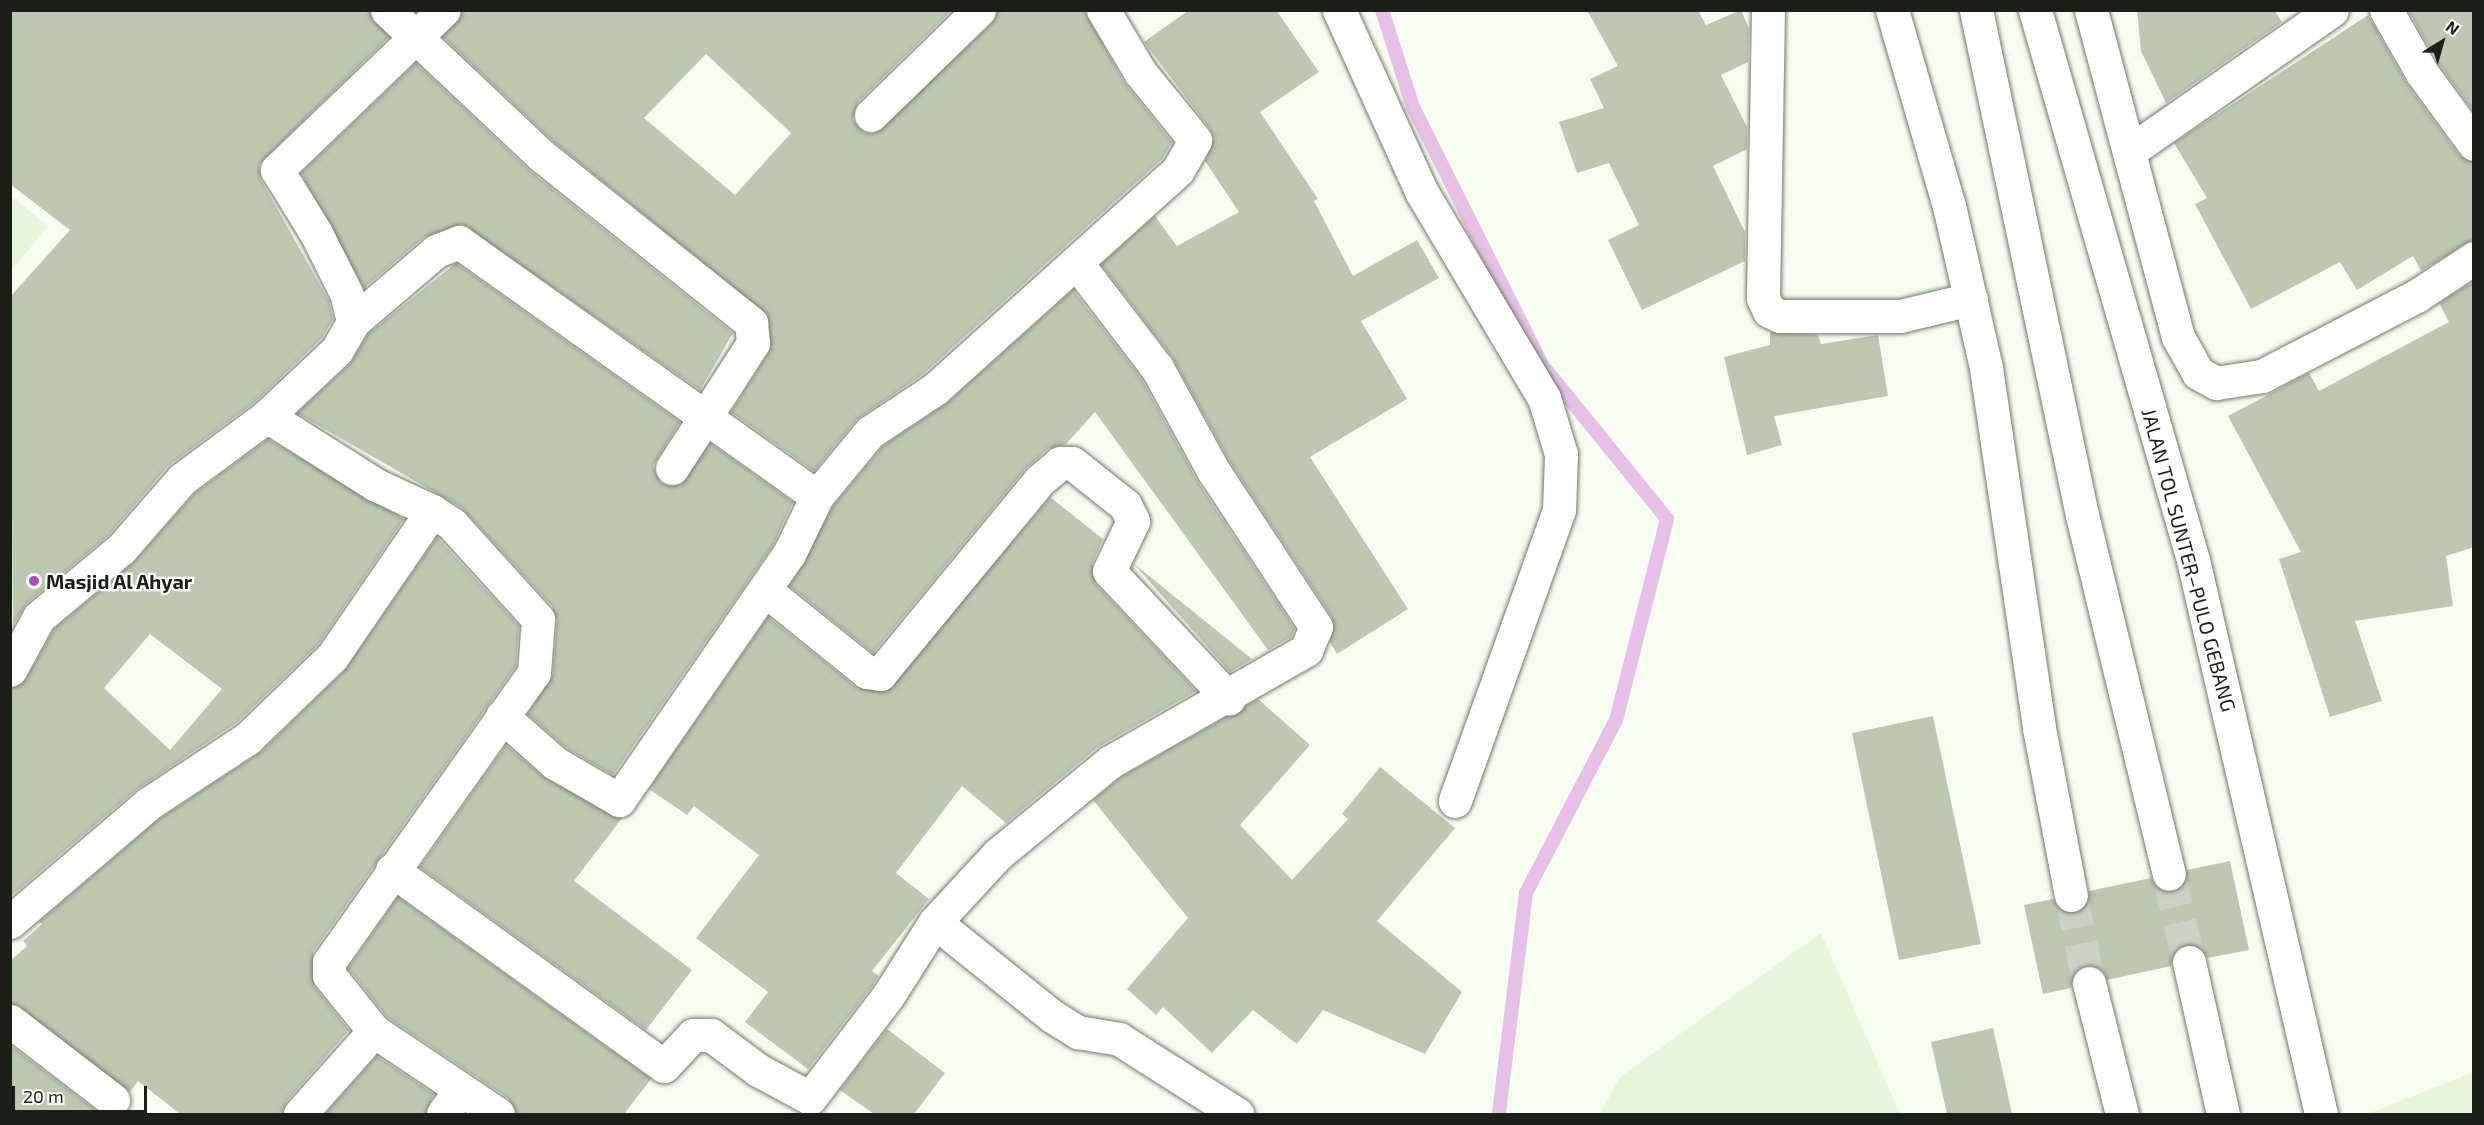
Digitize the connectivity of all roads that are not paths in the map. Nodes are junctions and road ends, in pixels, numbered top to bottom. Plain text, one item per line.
1 (387, 10) edge
2 (444, 10) edge
3 (979, 10) edge
4 (1103, 10) edge
5 (1339, 10) edge
6 (1768, 10) edge
7 (1892, 10) edge
8 (1976, 10) edge
9 (2035, 10) edge
10 (2091, 10) edge
11 (2332, 10) edge
12 (2386, 10) edge
13 (416, 39) junction
14 (870, 115) dead end
15 (2474, 144) edge
16 (2130, 151) junction
17 (2474, 258) edge
18 (1076, 262) junction
19 (1971, 299) junction
20 (353, 322) junction
21 (267, 416) junction
22 (709, 418) junction
23 (672, 468) dead end
24 (817, 496) junction
25 (432, 511) junction
26 (765, 590) junction
27 (10, 670) edge
28 (1229, 699) junction
29 (502, 716) junction
30 (1455, 801) dead end
31 (392, 870) junction
32 (2169, 874) tunnel mouth
33 (2071, 895) tunnel mouth
34 (10, 921) edge
35 (934, 922) junction
36 (2189, 962) tunnel mouth
37 (2090, 983) tunnel mouth
38 (10, 1021) edge
39 (374, 1030) junction
40 (113, 1100) dead end
41 (452, 1102) edge
42 (300, 1114) edge
43 (498, 1114) edge
44 (1237, 1114) edge
45 (2122, 1114) edge
46 (2223, 1114) edge
47 (2321, 1114) edge

1 - 13 main road
2 - 13 main road
3 - 14 main road
4 - 18 main road
5 - 30 main road
6 - 19 main road
7 - 19 main road
8 - 32 main road
9 - 47 main road, JALAN TOL SUNTER–PULO GEBANG
10 - 16 main road
11 - 16 main road
12 - 15 main road
13 - 20 main road
13 - 22 main road
16 - 17 main road
18 - 24 main road
18 - 28 main road
19 - 33 main road
20 - 21 main road
20 - 22 main road
21 - 25 main road
21 - 27 main road
22 - 23 main road
22 - 24 main road
24 - 26 main road
25 - 29 main road
25 - 34 main road
26 - 28 main road
26 - 29 main road
28 - 35 main road
29 - 31 main road
31 - 35 main road
31 - 39 main road
35 - 44 main road
36 - 46 main road
37 - 45 main road
38 - 40 main road
39 - 41 main road
39 - 42 main road
41 - 43 main road

